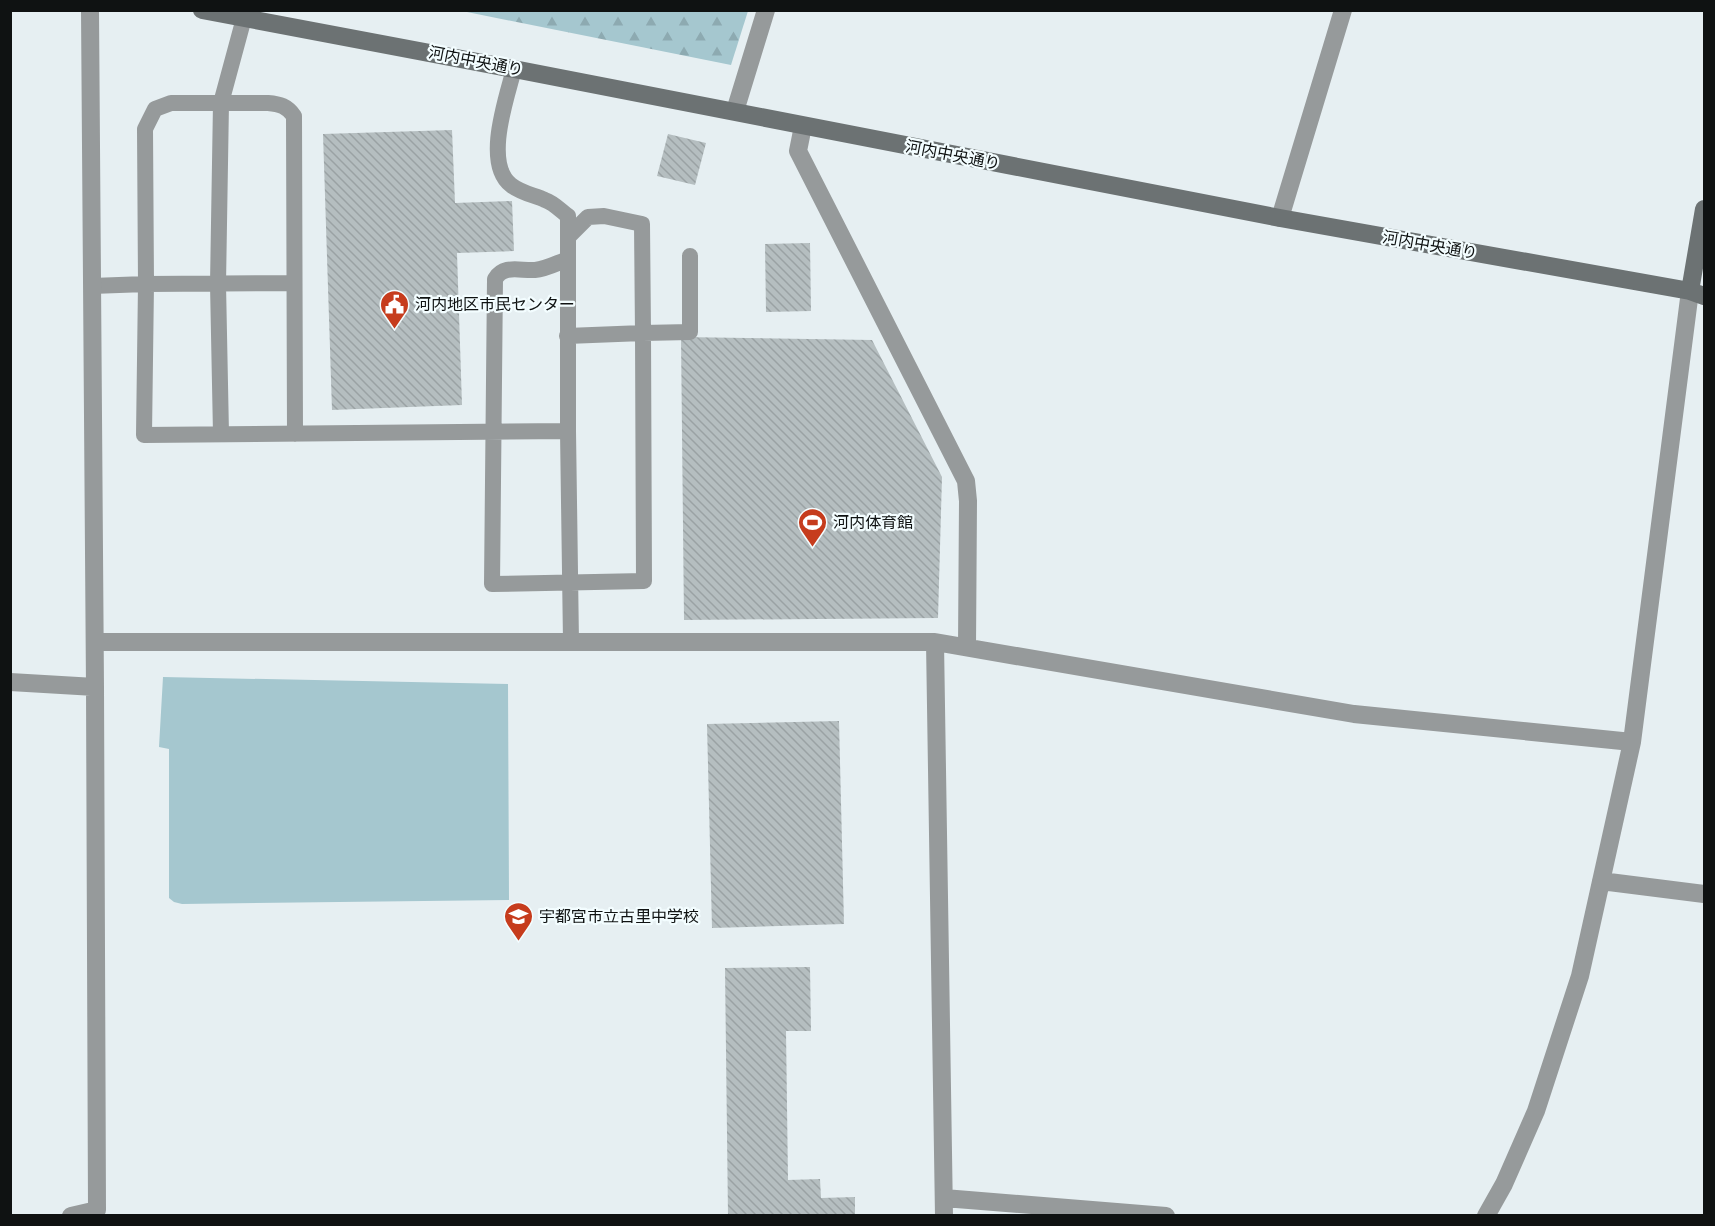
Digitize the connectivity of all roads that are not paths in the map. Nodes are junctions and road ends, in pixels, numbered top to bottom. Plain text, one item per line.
1 (90, 10) edge
2 (202, 10) edge
3 (766, 10) edge
4 (1343, 10) edge
5 (244, 18) junction
6 (514, 69) junction
7 (220, 103) junction
8 (735, 111) junction
9 (803, 126) junction
10 (1704, 209) edge
11 (1280, 218) junction
12 (568, 237) junction
13 (690, 256) dead end
14 (568, 260) junction
15 (293, 283) junction
16 (146, 284) junction
17 (218, 284) junction
18 (92, 286) junction
19 (1697, 294) edge
20 (643, 333) junction
21 (567, 336) junction
22 (493, 431) junction
23 (568, 431) junction
24 (221, 434) junction
25 (295, 434) junction
26 (569, 583) junction
27 (95, 642) junction
28 (572, 642) junction
29 (935, 642) junction
30 (967, 647) junction
31 (10, 682) edge
32 (95, 687) junction
33 (1632, 742) junction
34 (1601, 881) junction
35 (1704, 894) edge
36 (944, 1207) edge
37 (97, 1213) edge
38 (71, 1215) edge
39 (1166, 1215) edge
40 (1486, 1215) edge

1 - 18 street
2 - 5 street, 河内中央通り
3 - 8 street
4 - 11 street
5 - 6 street, 河内中央通り
5 - 7 lane
6 - 8 street, 河内中央通り
6 - 12 lane
7 - 15 lane
7 - 16 lane
7 - 17 lane
8 - 9 street, 河内中央通り
9 - 11 street, 河内中央通り
9 - 30 street
10 - 19 street
11 - 19 street, 河内中央通り
12 - 14 lane
12 - 20 lane
13 - 20 lane
14 - 21 lane
14 - 22 lane
15 - 17 lane
15 - 25 lane
16 - 17 lane
16 - 18 lane
16 - 24 lane
17 - 24 lane
18 - 27 street
19 - 33 street
20 - 21 lane
20 - 26 lane
21 - 23 lane
22 - 23 lane
22 - 25 lane
22 - 26 lane
23 - 26 lane
24 - 25 lane
26 - 28 lane
27 - 28 street
27 - 32 street
28 - 29 street
29 - 30 street
29 - 36 street
30 - 33 street
31 - 32 street
32 - 37 street
33 - 34 street
34 - 35 street
34 - 40 street
36 - 39 street
37 - 38 street

